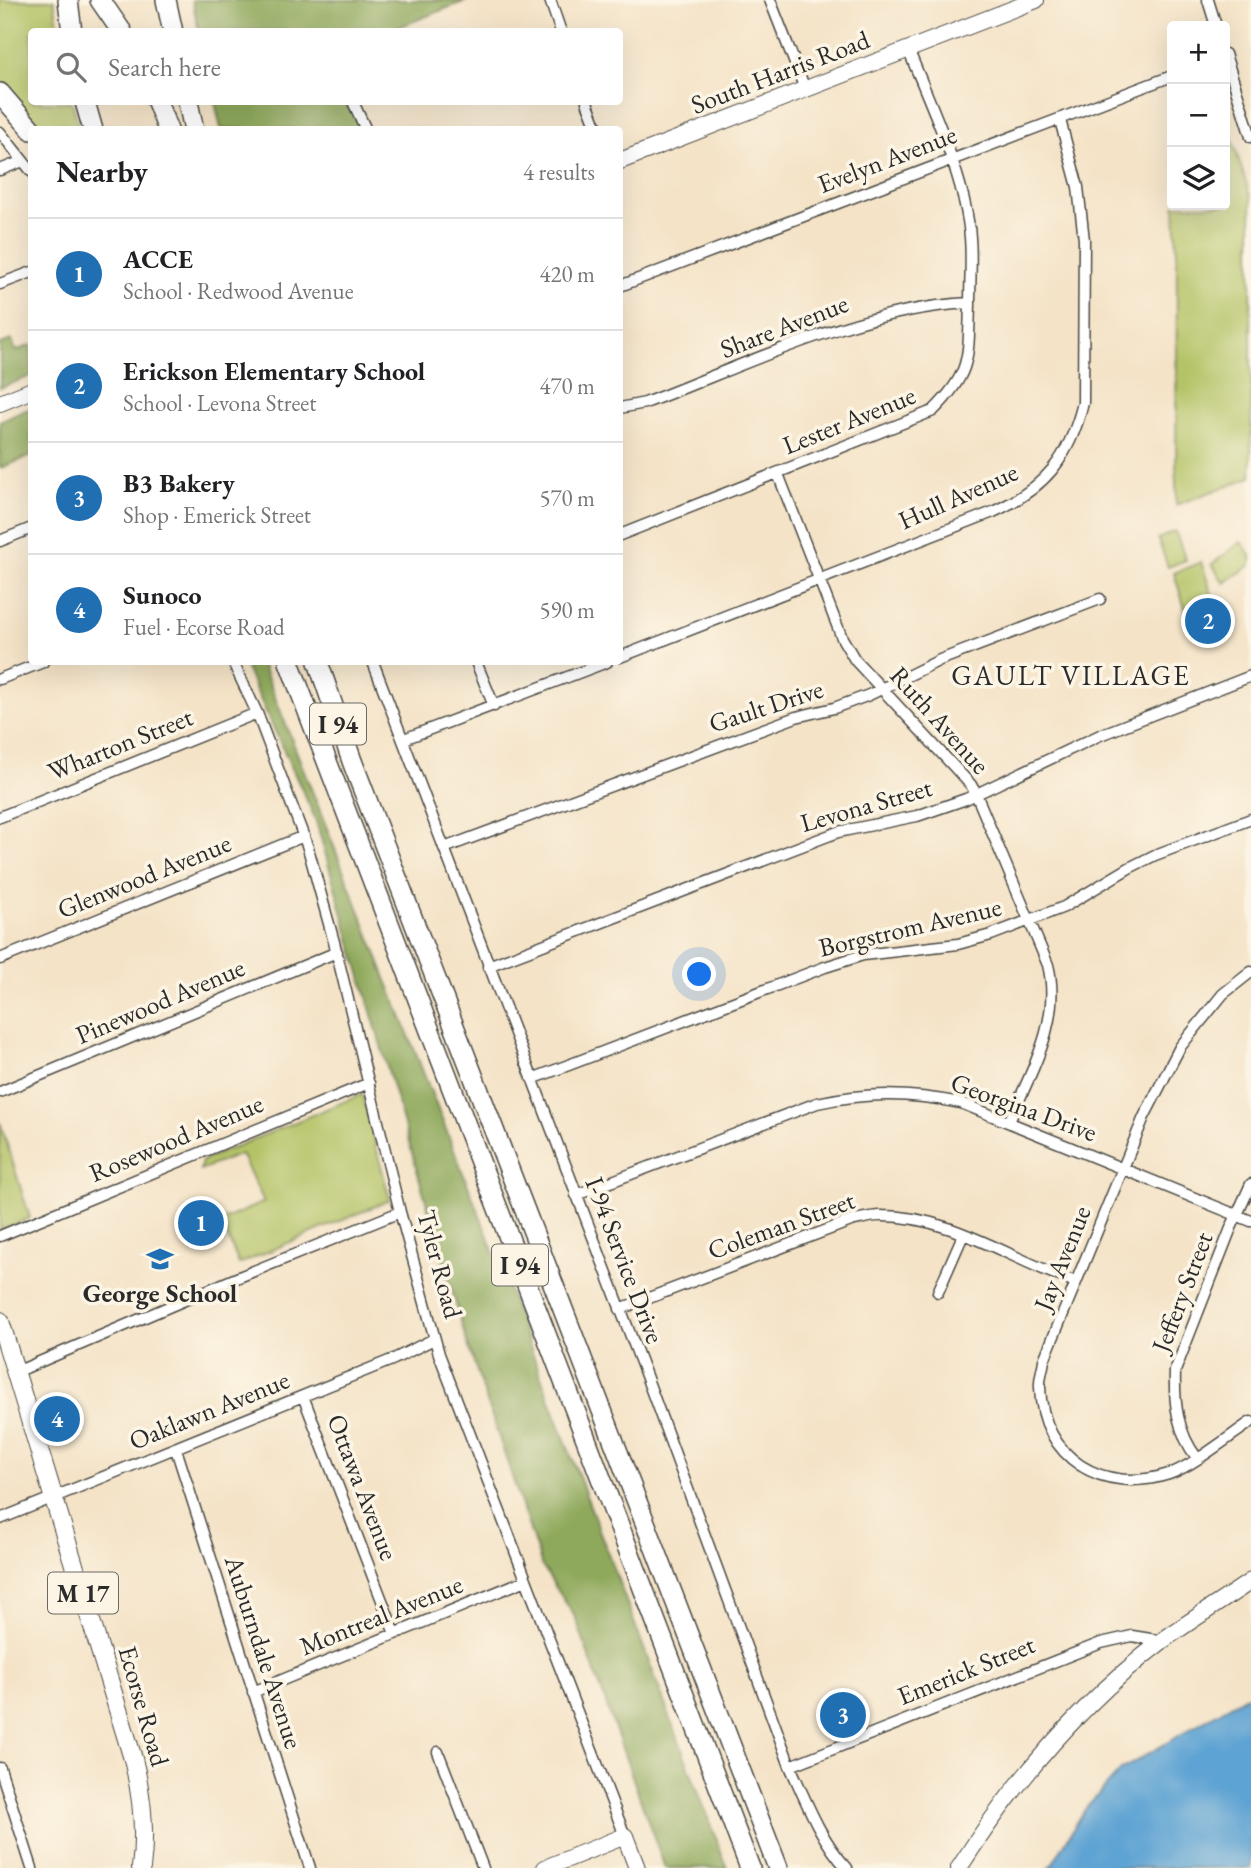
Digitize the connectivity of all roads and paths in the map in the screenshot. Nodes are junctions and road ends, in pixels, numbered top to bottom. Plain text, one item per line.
1 (68, 0) edge
2 (166, 0) edge
3 (550, 0) edge
4 (770, 0) edge
5 (1036, 0) edge
6 (1208, 0) edge
7 (104, 5) edge
8 (1214, 21) edge
9 (72, 28) edge
10 (119, 28) edge
11 (172, 28) edge
12 (560, 28) edge
13 (908, 49) junction
14 (1230, 72) edge
15 (1167, 78) edge
16 (805, 89) junction
17 (0, 93) edge
18 (87, 105) edge
19 (159, 105) edge
20 (189, 105) edge
21 (354, 105) edge
22 (588, 105) edge
23 (1060, 120) junction
24 (29, 126) edge
25 (92, 126) edge
26 (167, 126) edge
27 (193, 126) edge
28 (364, 126) edge
29 (596, 126) edge
30 (0, 132) edge
31 (1251, 137) edge
32 (951, 159) junction
33 (623, 160) edge
34 (23, 161) junction
35 (28, 167) edge
36 (0, 170) edge
37 (28, 274) edge
38 (0, 284) edge
39 (623, 285) edge
40 (970, 303) junction
41 (28, 392) edge
42 (0, 403) edge
43 (623, 407) edge
44 (778, 474) junction
45 (28, 530) edge
46 (623, 534) edge
47 (0, 541) edge
48 (819, 579) junction
49 (1100, 599) dead end
50 (623, 656) edge
51 (35, 665) edge
52 (234, 665) edge
53 (290, 665) edge
54 (319, 665) edge
55 (374, 665) edge
56 (477, 665) edge
57 (599, 665) edge
58 (1251, 676) edge
59 (0, 679) edge
60 (881, 690) junction
61 (494, 706) junction
62 (257, 713) junction
63 (404, 739) junction
64 (976, 794) junction
65 (0, 817) edge
66 (1251, 819) edge
67 (304, 836) junction
68 (444, 848) junction
69 (1031, 921) junction
70 (337, 952) junction
71 (0, 959) edge
72 (488, 965) junction
73 (1251, 972) edge
74 (533, 1079) junction
75 (369, 1083) junction
76 (0, 1092) edge
77 (1009, 1122) junction
78 (1123, 1168) junction
79 (1251, 1184) edge
80 (576, 1195) junction
81 (400, 1212) junction
82 (1237, 1216) junction
83 (1251, 1222) edge
84 (963, 1235) junction
85 (0, 1236) edge
86 (1076, 1282) junction
87 (938, 1292) dead end
88 (620, 1309) junction
89 (0, 1321) edge
90 (434, 1339) junction
91 (16, 1372) junction
92 (303, 1396) junction
93 (1251, 1422) edge
94 (176, 1448) junction
95 (1197, 1458) junction
96 (54, 1496) junction
97 (0, 1520) edge
98 (526, 1580) junction
99 (1251, 1581) edge
100 (395, 1634) junction
101 (1163, 1641) junction
102 (253, 1692) junction
103 (438, 1752) dead end
104 (790, 1766) junction
105 (0, 1768) edge
106 (625, 1836) junction
107 (32, 1868) edge
108 (141, 1868) edge
109 (310, 1868) edge
110 (483, 1868) edge
111 (545, 1868) edge
112 (637, 1868) edge
113 (750, 1868) edge
114 (778, 1868) edge
115 (847, 1868) edge
116 (959, 1868) edge

1 - 9 highway
2 - 11 highway
3 - 12 street
4 - 16 street
5 - 13 main road, South Harris Road
6 - 8 street
7 - 10 highway
13 - 16 main road, South Harris Road
13 - 32 street, Lester Avenue
14 - 31 street
15 - 23 street, Evelyn Avenue
16 - 33 main road, South Harris Road
17 - 24 highway
18 - 25 highway
19 - 26 highway
20 - 27 highway
21 - 28 street
22 - 29 street
23 - 32 street, Evelyn Avenue
23 - 48 street, Hull Avenue
30 - 34 street
32 - 39 street, Evelyn Avenue
32 - 40 street, Lester Avenue
34 - 35 street
34 - 36 street
37 - 38 street
40 - 43 street, Share Avenue
40 - 44 street, Lester Avenue
41 - 42 main road
44 - 46 street, Lester Avenue
44 - 48 street, Ruth Avenue
45 - 47 street
48 - 50 street, Hull Avenue
48 - 60 street, Ruth Avenue
49 - 60 street, Gault Drive
51 - 59 street
52 - 62 street, Tyler Road
53 - 113 highway, I 94
54 - 114 highway, I 94
55 - 63 street, I-94 Service Drive
56 - 61 street
57 - 61 street
58 - 64 street, Levona Street
60 - 64 street, Ruth Avenue
60 - 68 street, Gault Drive
61 - 63 street
62 - 65 street, Wharton Street
62 - 67 street, Tyler Road
63 - 68 street, I-94 Service Drive
64 - 69 street, Ruth Avenue
64 - 72 street, Levona Street
66 - 69 street, Borgstrom Avenue
67 - 70 street, Tyler Road
67 - 71 street, Glenwood Avenue
68 - 72 street, I-94 Service Drive
69 - 74 street, Borgstrom Avenue
69 - 77 street, Ruth Avenue
70 - 75 street, Tyler Road
70 - 76 street, Pinewood Avenue
72 - 74 street, I-94 Service Drive
73 - 78 street, Jay Avenue
74 - 80 street, I-94 Service Drive
75 - 81 street, Tyler Road
75 - 85 street, Rosewood Avenue
77 - 78 street, Georgina Drive
77 - 80 street, Georgina Drive
78 - 82 street, Georgina Drive
78 - 86 street, Jay Avenue
79 - 82 street, Jeffery Street
80 - 88 street, I-94 Service Drive
81 - 90 street, Tyler Road
81 - 91 street
82 - 83 street, Georgina Drive
82 - 95 street, Jeffery Street
84 - 86 street, Coleman Street
84 - 87 street
84 - 88 street, Coleman Street
86 - 95 street, Jay Avenue
88 - 104 street, I-94 Service Drive
89 - 91 main road, Ecorse Road / M 17
90 - 92 street, Oaklawn Avenue
90 - 98 street, Tyler Road
91 - 96 main road, Ecorse Road / M 17
92 - 94 street, Oaklawn Avenue
92 - 100 street, Ottawa Avenue
93 - 95 street, Jay Avenue
94 - 96 street, Oaklawn Avenue
94 - 102 street, Auburndale Avenue
96 - 97 street, Oaklawn Avenue
96 - 108 main road, Ecorse Road / M 17
98 - 100 street, Montreal Avenue
98 - 106 street, Tyler Road
99 - 101 main road
100 - 102 street, Montreal Avenue
101 - 104 street, Emerick Street
101 - 116 main road
102 - 109 street, Auburndale Avenue
103 - 110 street
104 - 115 street, I-94 Service Drive
105 - 107 street
106 - 111 main road
106 - 112 main road, Tyler Road

